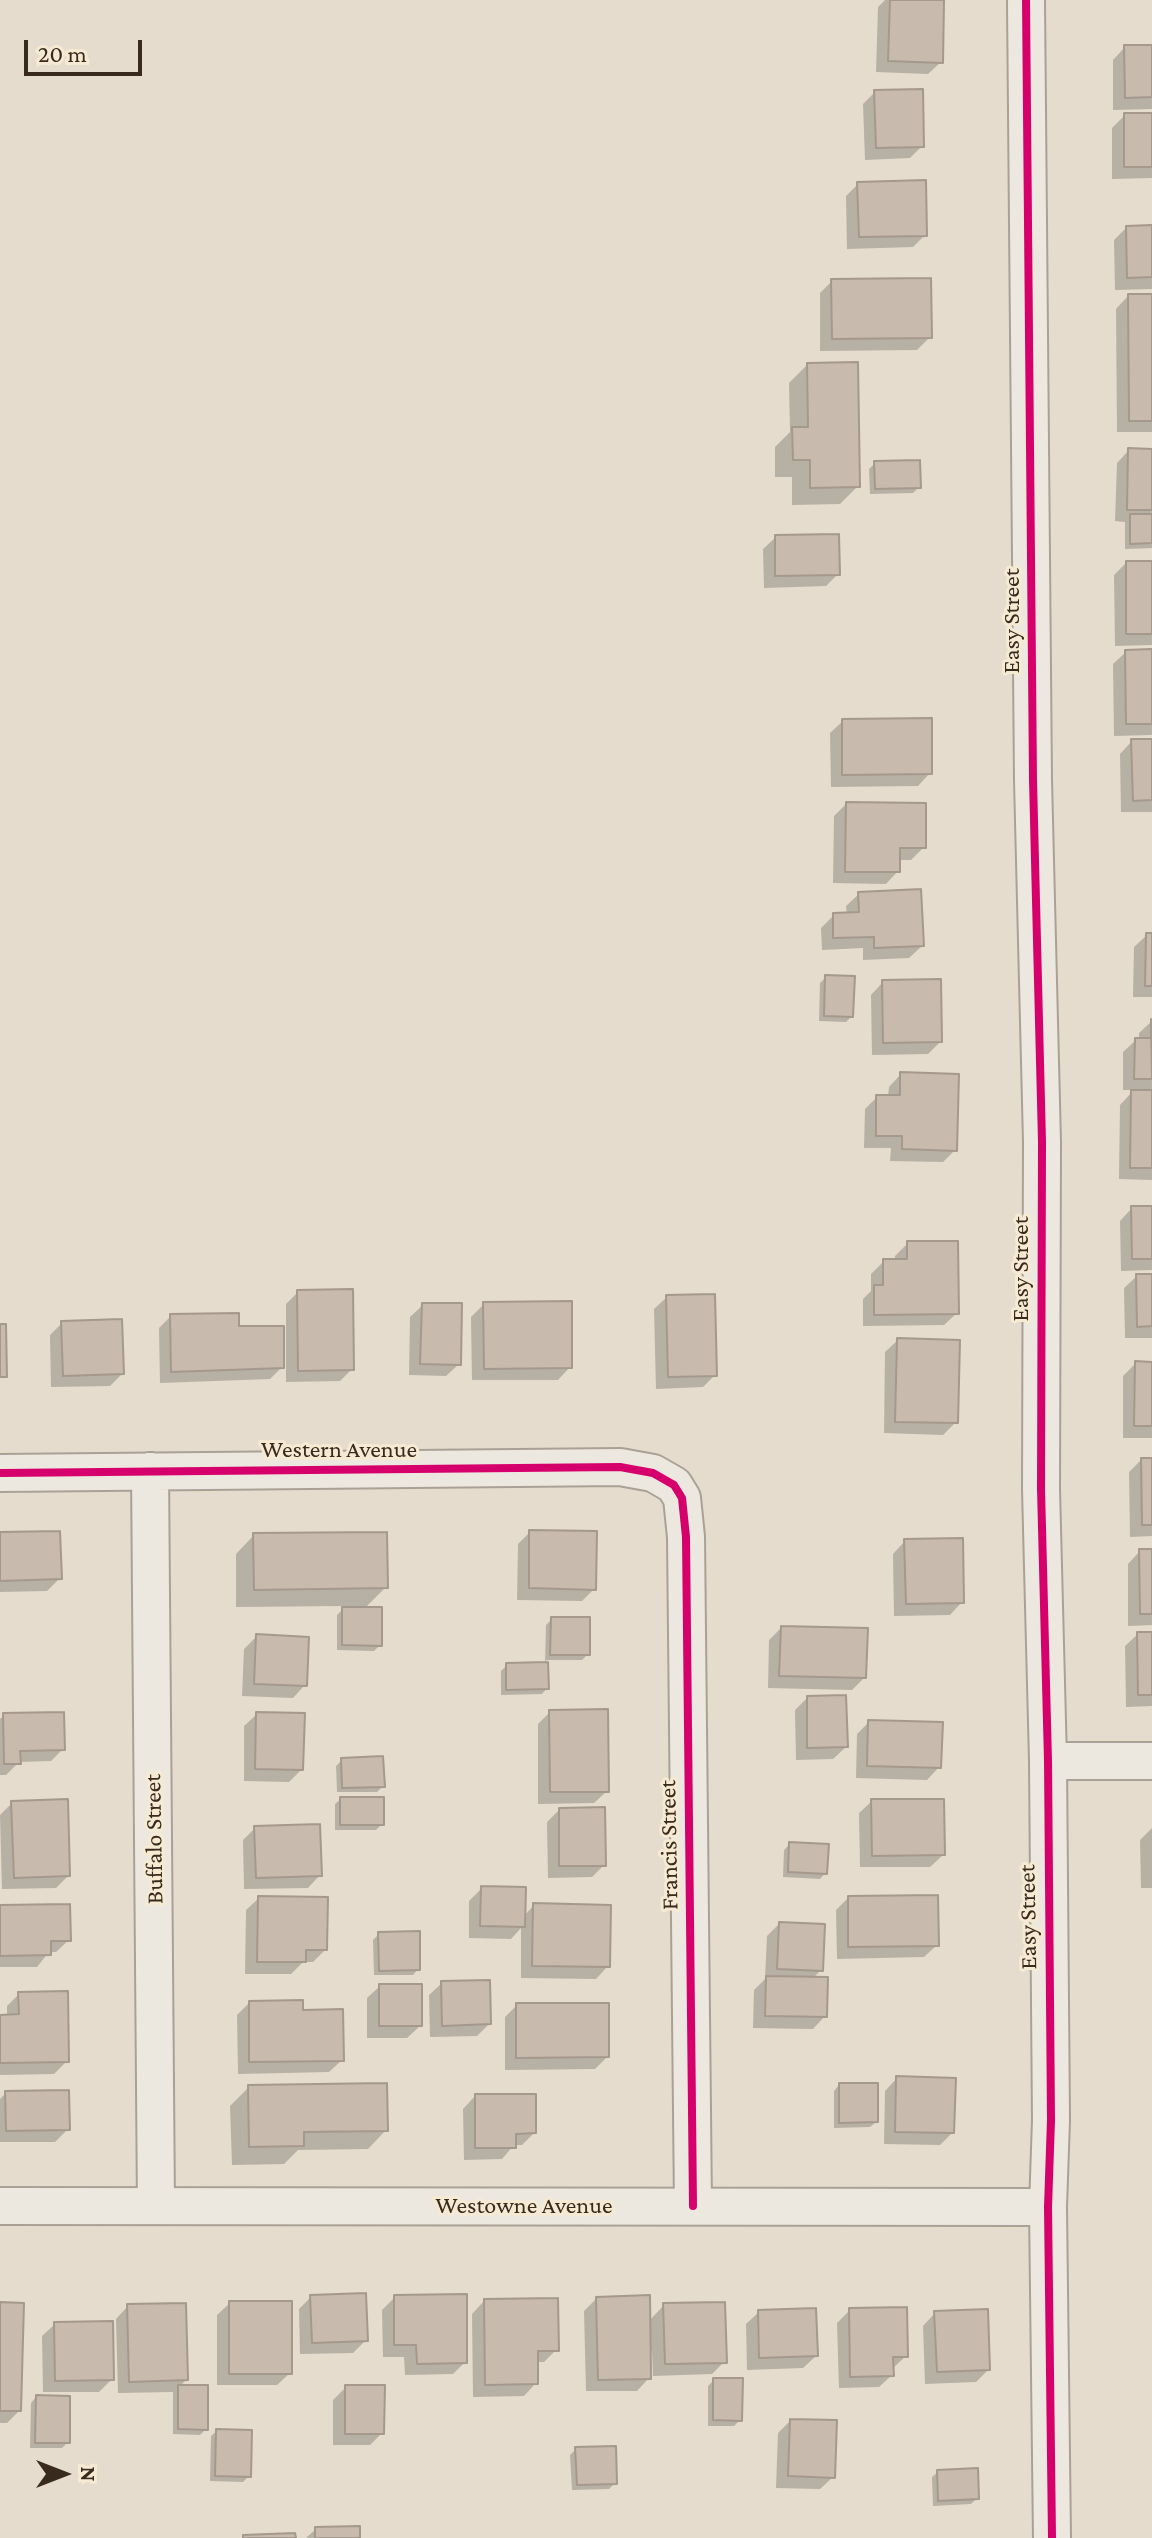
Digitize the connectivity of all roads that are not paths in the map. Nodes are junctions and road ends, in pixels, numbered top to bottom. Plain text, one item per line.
1 (1026, 0) edge
2 (150, 1471) junction
3 (0, 1473) edge
4 (674, 1485) joint
5 (1048, 1761) junction
6 (1152, 1761) edge
7 (0, 2206) edge
8 (156, 2206) junction
9 (693, 2206) junction
10 (1048, 2207) junction
11 (1052, 2538) edge

1 - 5 street, Easy Street
2 - 3 street, Western Avenue
2 - 4 street, Western Avenue
2 - 8 street, Buffalo Street
4 - 9 street, Francis Street
5 - 6 street
5 - 10 street, Easy Street
7 - 8 street, Westowne Avenue
8 - 9 street, Westowne Avenue
9 - 10 street, Westowne Avenue
10 - 11 street, Easy Street

